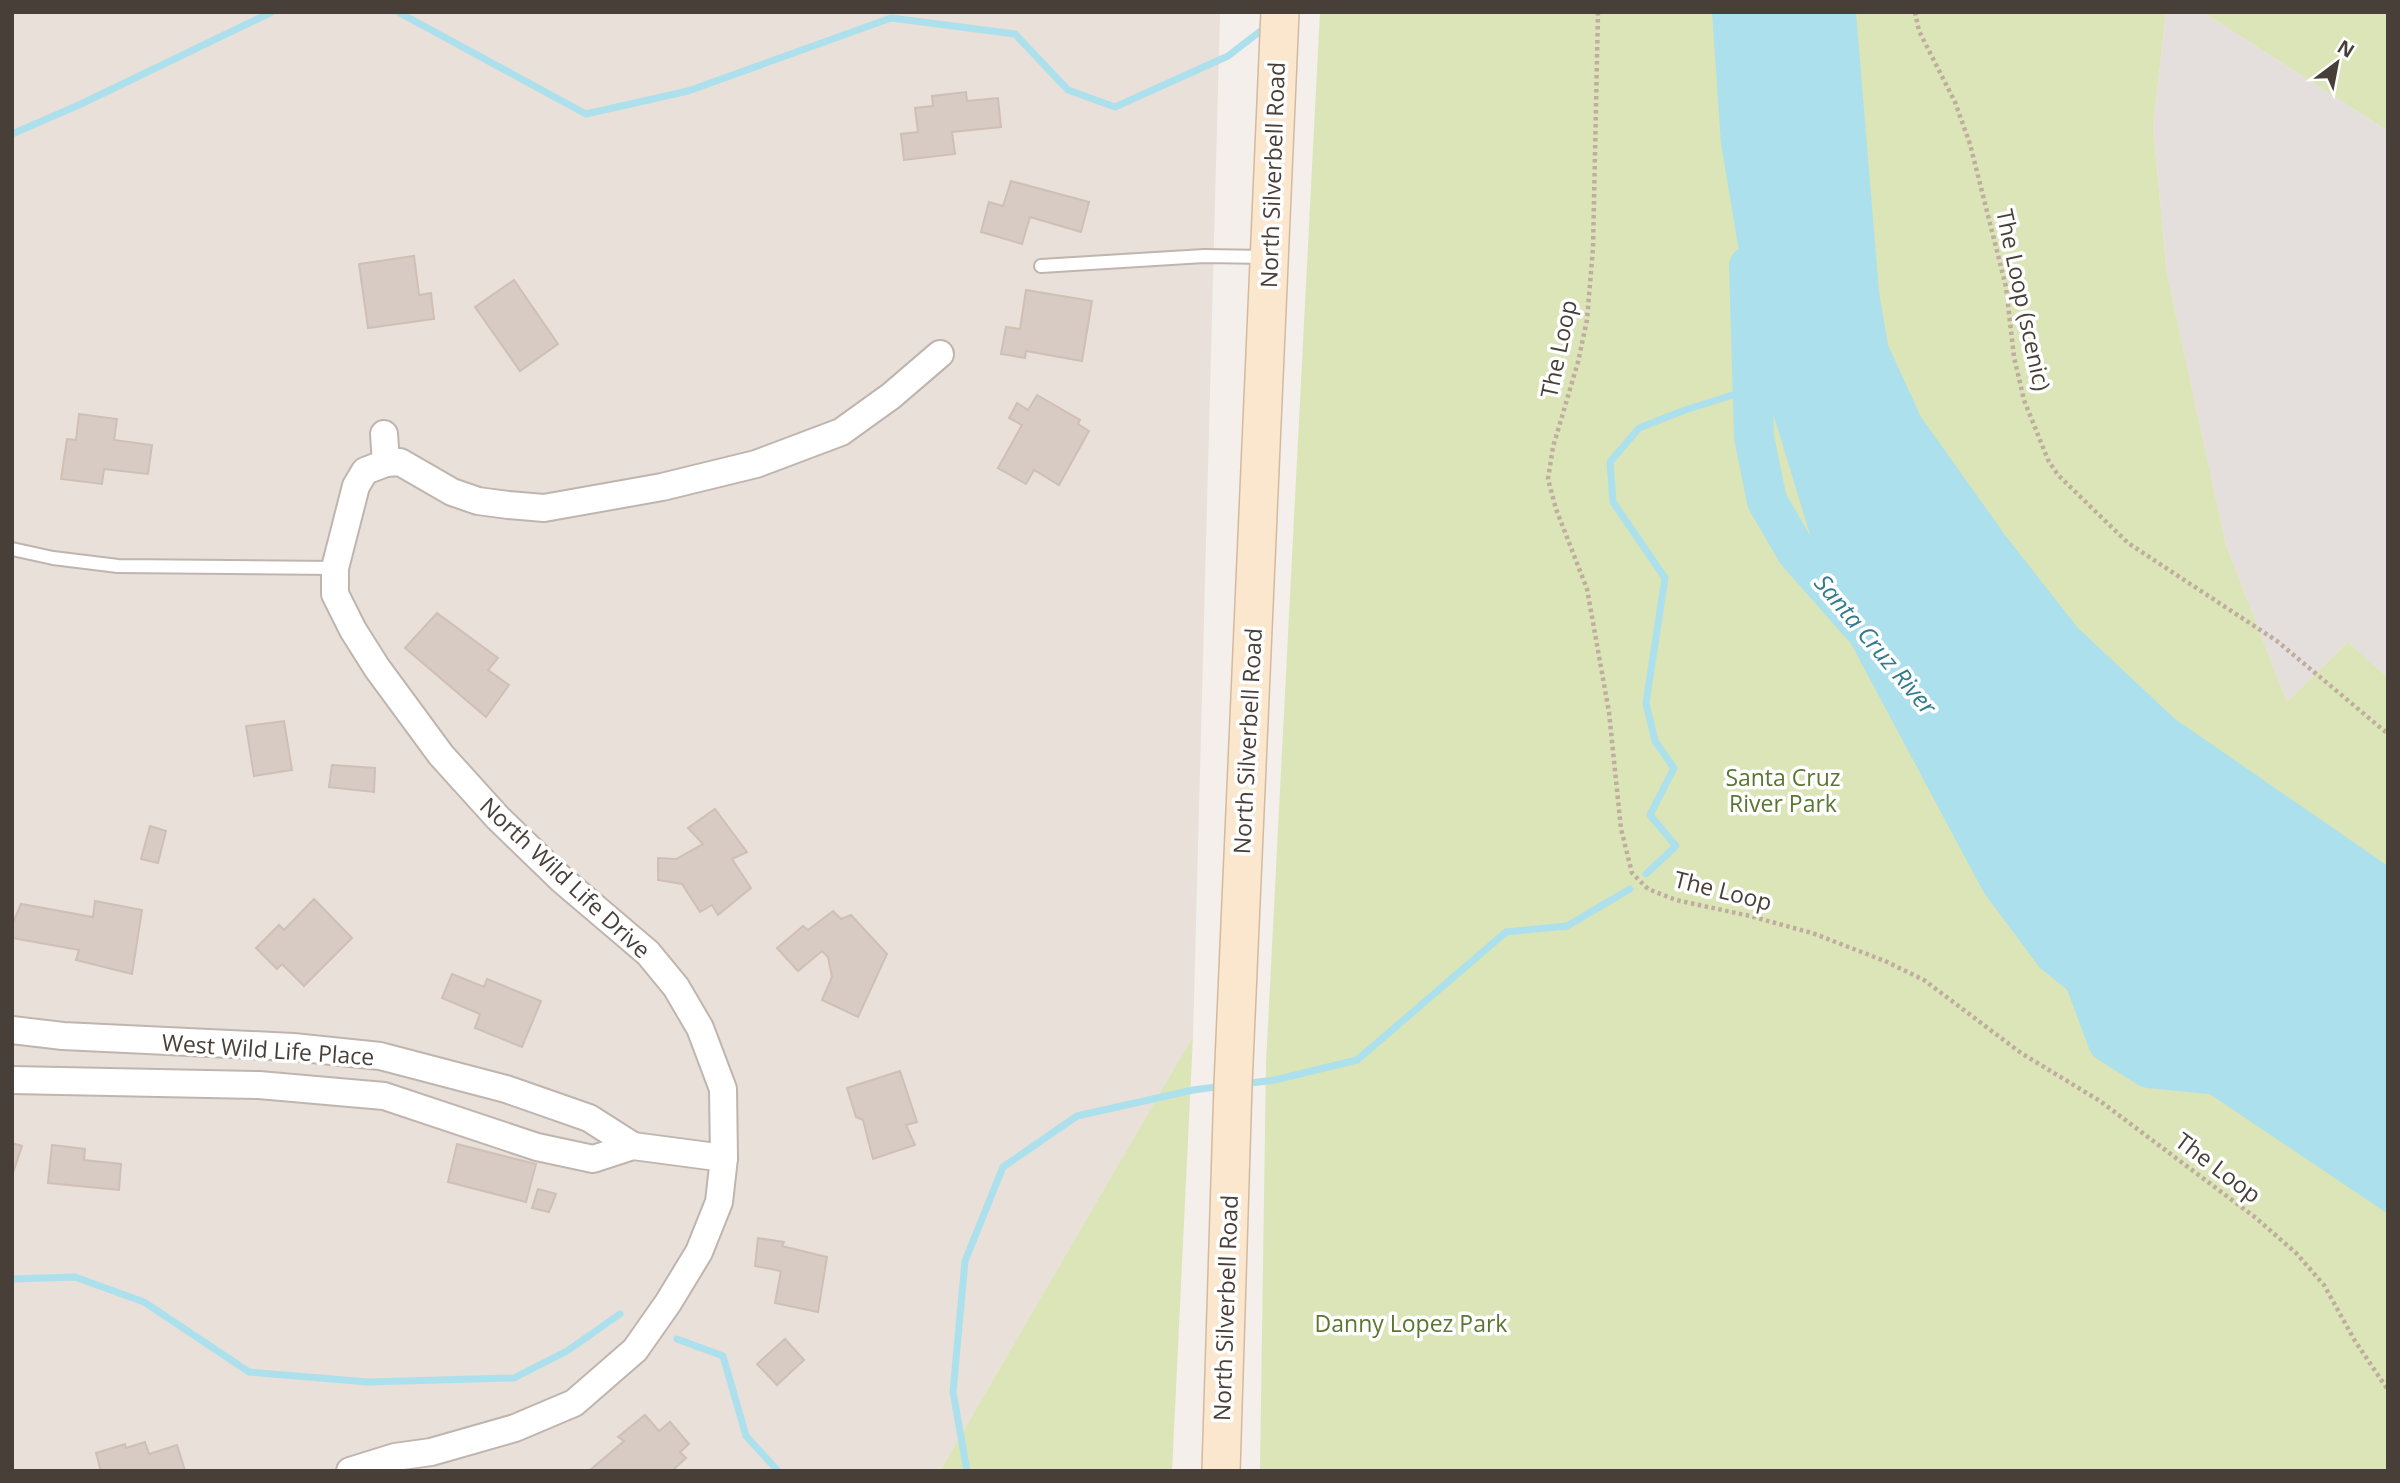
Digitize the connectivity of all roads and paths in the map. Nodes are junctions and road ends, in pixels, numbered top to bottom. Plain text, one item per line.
1 (1280, 12) edge
2 (1598, 12) edge
3 (1915, 12) edge
4 (1269, 257) junction
5 (1041, 266) dead end
6 (940, 354) dead end
7 (384, 434) dead end
8 (386, 463) junction
9 (12, 549) edge
10 (335, 568) junction
11 (2388, 734) edge
12 (12, 1030) edge
13 (12, 1080) edge
14 (633, 1146) junction
15 (724, 1157) junction
16 (2388, 1391) edge
17 (349, 1471) edge
18 (1221, 1471) edge

1 - 4 main road, North Silverbell Road
2 - 16 path, The Loop
3 - 11 path, The Loop (scenic)
4 - 5 lane
4 - 18 main road, North Silverbell Road
6 - 8 street
7 - 8 street
8 - 10 street, North Wild Life Drive
9 - 10 lane
10 - 15 street, North Wild Life Drive
12 - 14 street, West Wild Life Place
13 - 14 street, West Wild Life Place
14 - 15 street, West Wild Life Place
15 - 17 street, North Wild Life Drive

